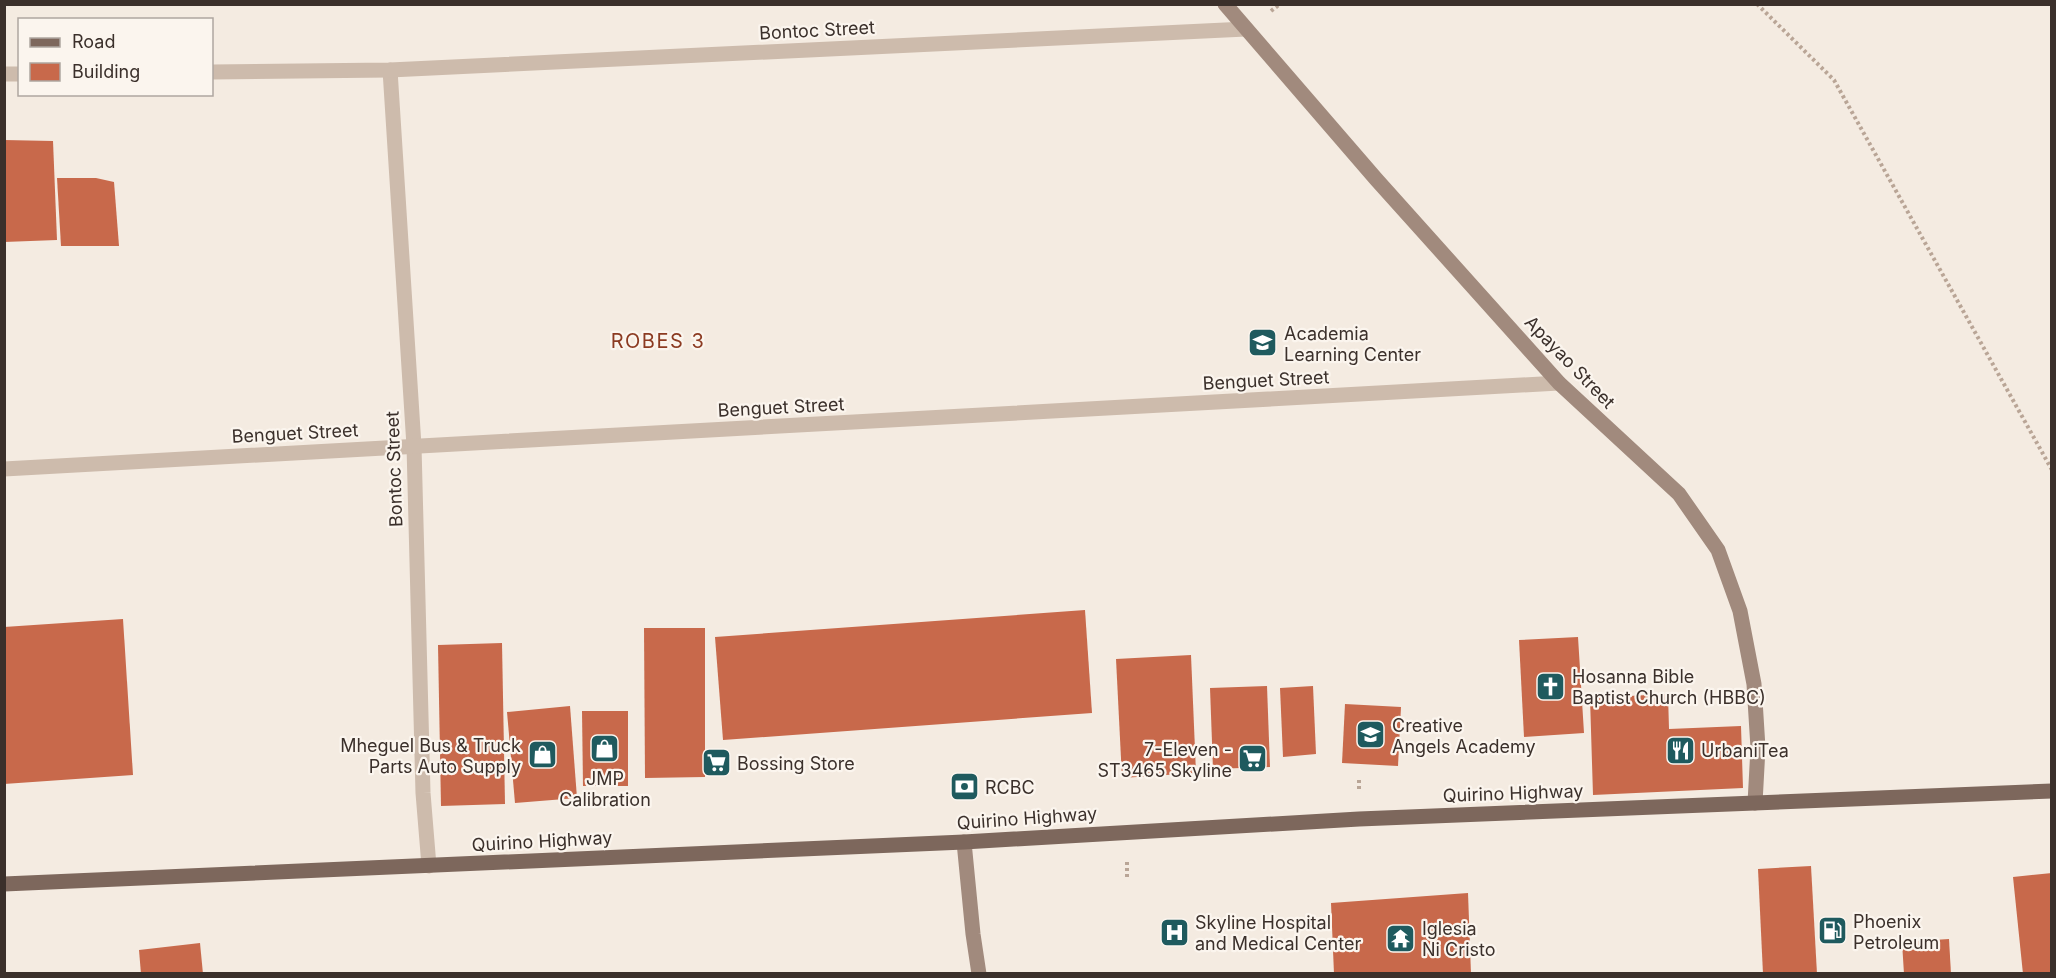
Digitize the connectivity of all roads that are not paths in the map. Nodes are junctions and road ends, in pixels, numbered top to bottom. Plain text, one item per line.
1 (1225, 4) edge
2 (1246, 29) junction
3 (390, 70) junction
4 (213, 72) edge
5 (1559, 383) junction
6 (414, 446) junction
7 (4, 469) edge
8 (2052, 790) edge
9 (1755, 803) junction
10 (964, 842) junction
11 (429, 866) junction
12 (4, 884) edge
13 (979, 974) edge

1 - 2 street, Apayao Street
2 - 3 street, Bontoc Street
2 - 5 street, Apayao Street
3 - 4 street, Bontoc Street
3 - 6 street, Bontoc Street
5 - 6 street, Benguet Street
5 - 9 street, Apayao Street
6 - 7 street, Benguet Street
6 - 11 street, Bontoc Street
8 - 9 main road, Quirino Highway
9 - 10 main road, Quirino Highway
10 - 11 main road, Quirino Highway
10 - 13 street
11 - 12 main road, Quirino Highway

